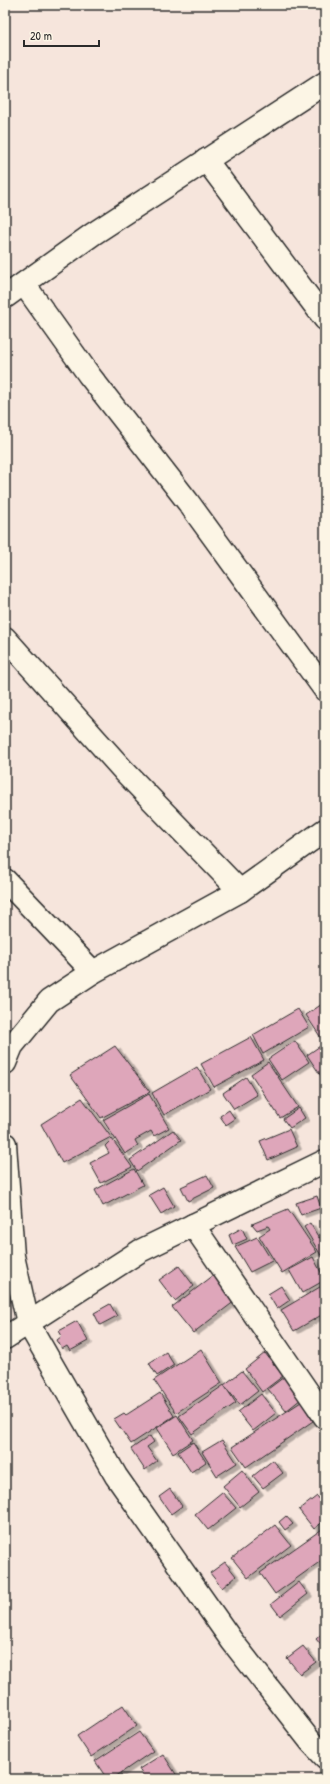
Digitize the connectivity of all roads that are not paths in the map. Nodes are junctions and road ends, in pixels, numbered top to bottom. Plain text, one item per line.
1 (325, 83) edge
2 (206, 160) junction
3 (24, 284) junction
4 (5, 297) edge
5 (325, 319) edge
6 (5, 638) edge
7 (325, 690) edge
8 (325, 830) edge
9 (5, 880) edge
10 (240, 892) junction
11 (93, 972) junction
12 (8, 1053) edge
13 (5, 1144) edge
14 (325, 1161) edge
15 (193, 1225) junction
16 (28, 1323) junction
17 (5, 1338) edge
18 (325, 1417) edge
19 (325, 1757) edge

1 - 2 street
2 - 3 street
2 - 5 street
3 - 4 street
3 - 7 street
6 - 10 street
8 - 10 street
9 - 11 street
10 - 11 street
11 - 12 street
13 - 16 street
14 - 15 street
15 - 16 street
15 - 18 street
16 - 17 street
16 - 19 street

